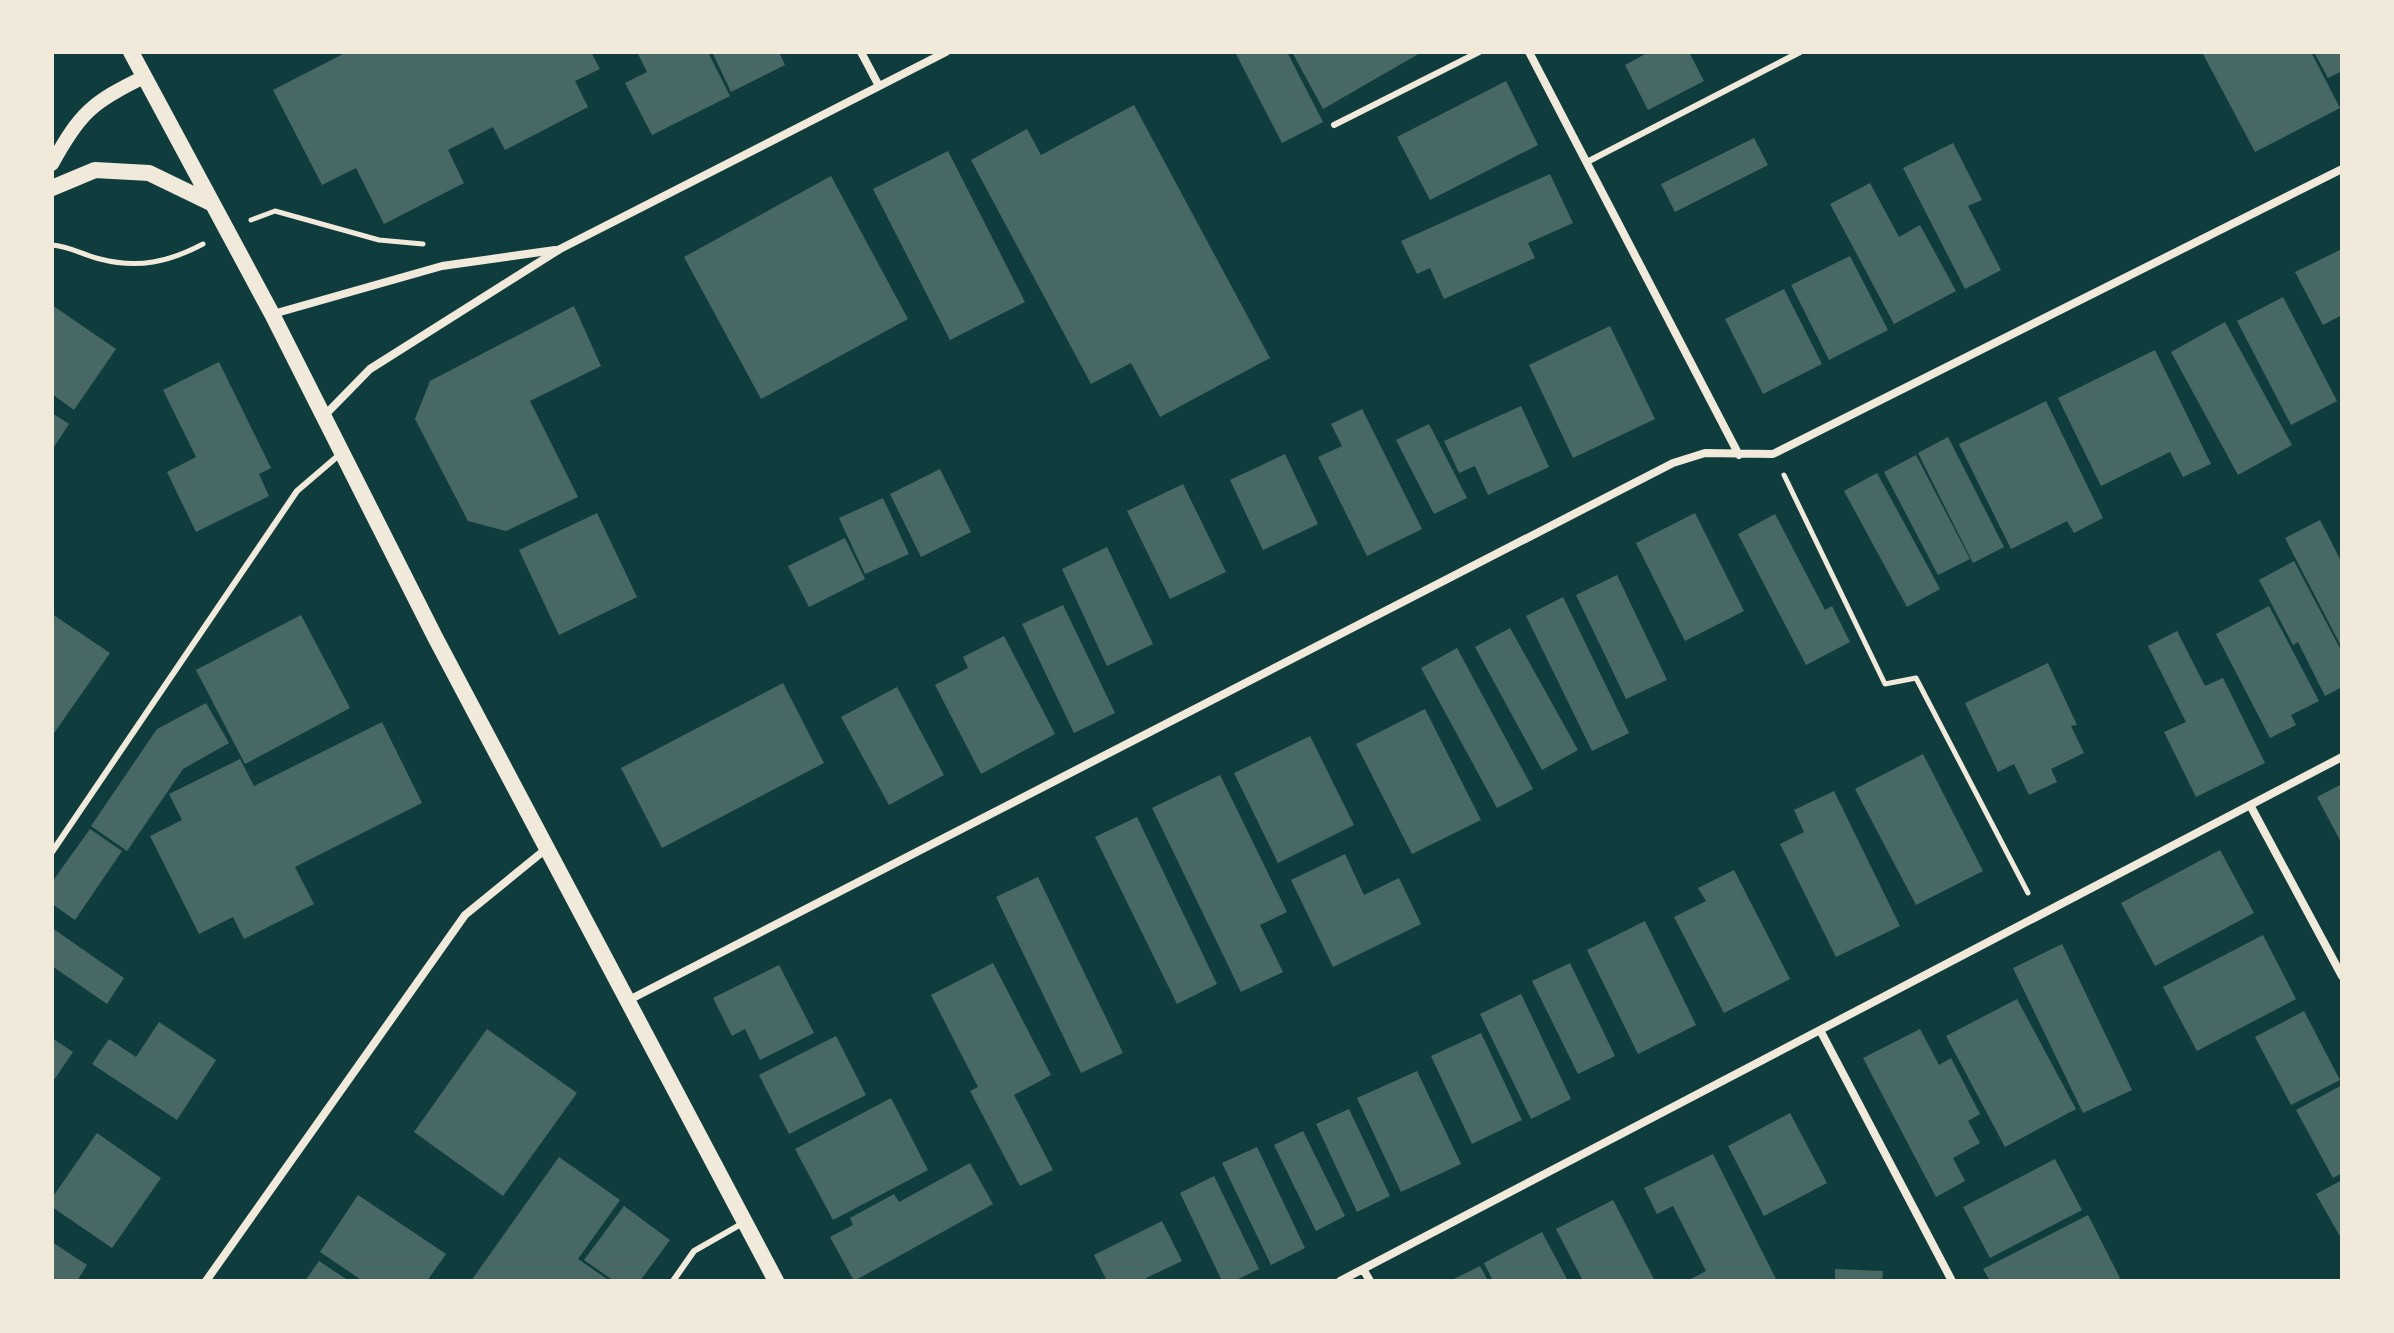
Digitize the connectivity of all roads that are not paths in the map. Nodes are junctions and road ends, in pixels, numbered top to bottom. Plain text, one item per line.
1 (131, 52) edge
2 (861, 52) edge
3 (946, 52) edge
4 (1479, 52) edge
5 (1529, 52) edge
6 (1800, 52) edge
7 (144, 77) junction
8 (879, 86) junction
9 (1334, 125) dead end
10 (1587, 162) junction
11 (52, 164) edge
12 (2342, 169) edge
13 (52, 188) edge
14 (211, 203) junction
15 (560, 249) junction
16 (272, 314) junction
17 (323, 417) junction
18 (341, 453) junction
19 (1739, 455) junction
20 (2342, 757) edge
21 (2250, 805) junction
22 (546, 849) junction
23 (52, 852) edge
24 (2342, 976) edge
25 (627, 1001) junction
26 (1820, 1030) junction
27 (745, 1222) junction
28 (1363, 1269) junction
29 (206, 1281) edge
30 (673, 1281) edge
31 (776, 1281) edge
32 (1340, 1281) edge
33 (1370, 1281) edge
34 (1952, 1281) edge

1 - 7 main road
2 - 8 street
3 - 8 street
4 - 9 lane
5 - 10 street
6 - 10 lane
7 - 11 street
7 - 14 main road
8 - 15 street
10 - 19 street
12 - 19 street
13 - 14 main road
14 - 16 main road
15 - 16 street
15 - 17 street
16 - 17 main road
17 - 18 main road
18 - 22 main road
18 - 23 lane
19 - 25 street
20 - 21 street
21 - 24 street
21 - 26 street
22 - 25 main road
22 - 29 street
25 - 27 main road
26 - 28 street
26 - 34 street
27 - 30 lane
27 - 31 main road
28 - 32 street
28 - 33 street

